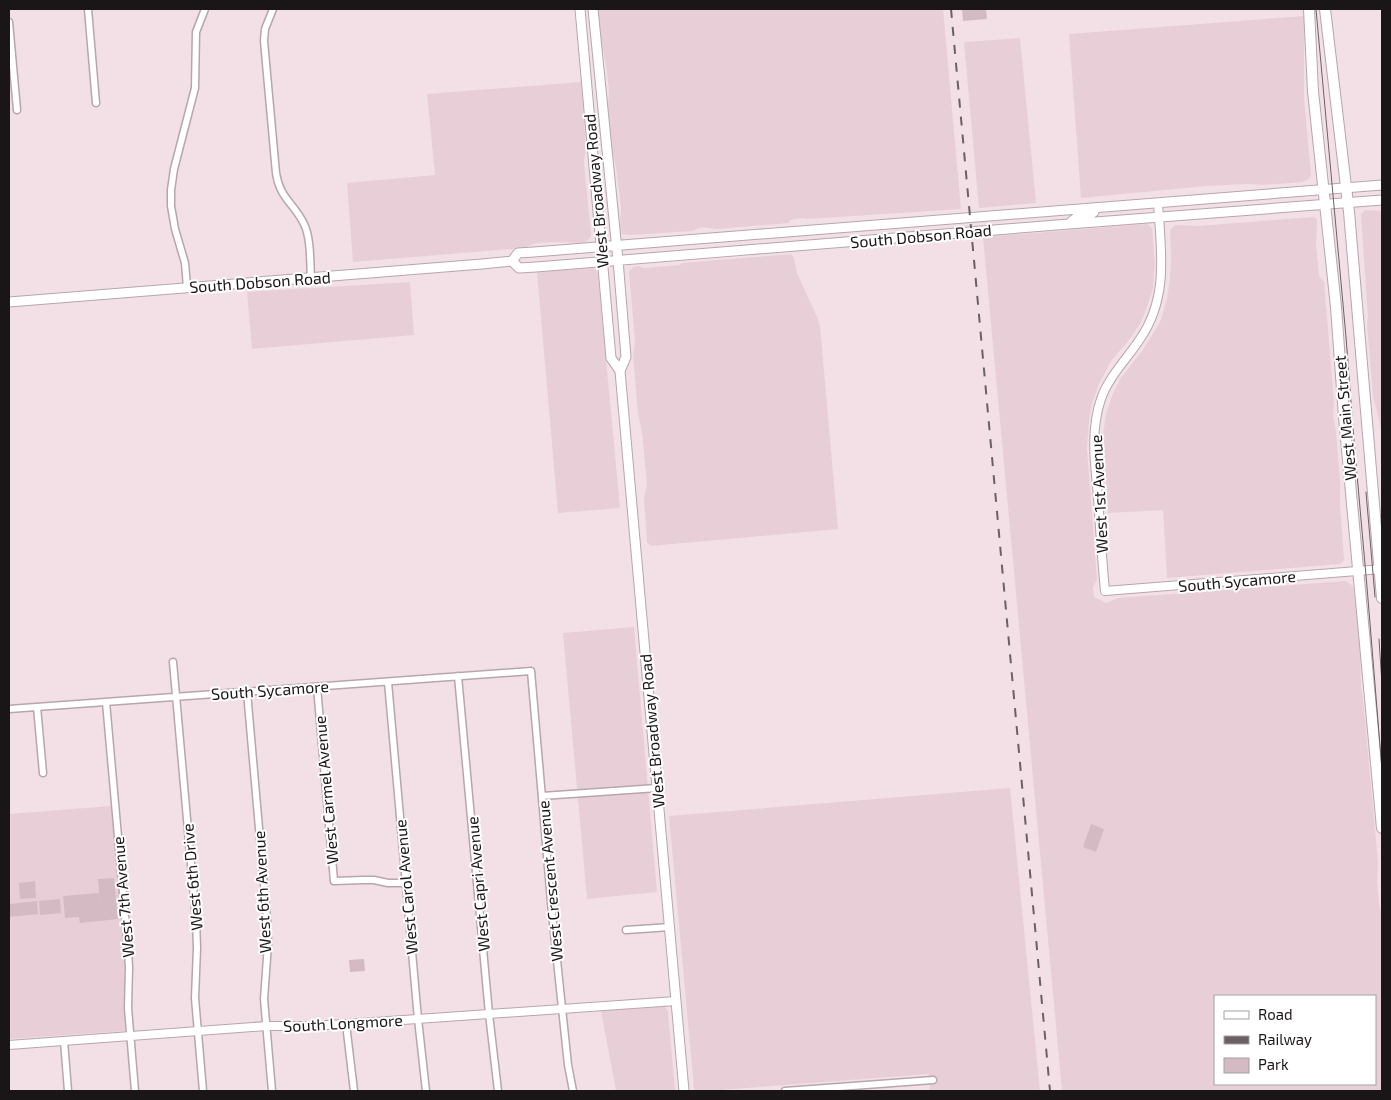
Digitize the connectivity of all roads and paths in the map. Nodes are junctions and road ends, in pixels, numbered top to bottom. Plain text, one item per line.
1 (88, 9) edge
2 (205, 9) edge
3 (274, 9) edge
4 (580, 9) edge
5 (593, 9) edge
6 (1308, 9) edge
7 (1325, 9) edge
8 (9, 22) edge
9 (96, 103) dead end
10 (17, 110) dead end
11 (1382, 185) edge
12 (1346, 187) junction
13 (1328, 189) junction
14 (1382, 200) edge
15 (1158, 203) junction
16 (1348, 203) junction
17 (1329, 205) junction
18 (1094, 208) junction
19 (1159, 216) junction
20 (1069, 224) junction
21 (616, 245) junction
22 (600, 246) junction
23 (618, 260) junction
24 (512, 261) junction
25 (602, 262) junction
26 (311, 278) junction
27 (188, 287) junction
28 (9, 302) edge
29 (620, 370) junction
30 (1381, 569) edge
31 (1364, 571) junction
32 (1104, 592) joint
33 (1382, 598) edge
34 (173, 662) dead end
35 (531, 671) joint
36 (458, 676) junction
37 (388, 682) junction
38 (317, 687) junction
39 (247, 692) junction
40 (176, 696) junction
41 (106, 702) junction
42 (37, 707) junction
43 (9, 709) edge
44 (43, 773) dead end
45 (657, 788) junction
46 (542, 796) junction
47 (1382, 828) edge
48 (406, 883) junction
49 (670, 927) junction
50 (626, 930) dead end
51 (676, 1001) junction
52 (562, 1009) junction
53 (489, 1014) junction
54 (418, 1019) junction
55 (346, 1024) junction
56 (266, 1026) junction
57 (197, 1032) junction
58 (130, 1036) junction
59 (64, 1041) junction
60 (9, 1045) edge
61 (933, 1080) dead end
62 (68, 1091) edge
63 (135, 1091) edge
64 (203, 1091) edge
65 (272, 1091) edge
66 (354, 1091) edge
67 (426, 1091) edge
68 (498, 1091) edge
69 (573, 1091) edge
70 (684, 1091) edge
71 (785, 1091) edge

1 - 9 street
2 - 27 street
3 - 26 street
4 - 22 main road, West Broadway Road
5 - 21 main road, West Broadway Road
6 - 13 main road, West Main Street
7 - 12 main road, West Main Street
8 - 10 street
11 - 12 main road, South Dobson Road
12 - 13 main road, South Dobson Road
12 - 16 main road, West Main Street
13 - 15 main road, South Dobson Road
13 - 17 main road, West Main Street
14 - 16 main road, South Dobson Road
15 - 18 main road, South Dobson Road
15 - 19 street, West 1st Avenue
16 - 17 main road, South Dobson Road
16 - 30 main road, West Main Street
17 - 19 main road, South Dobson Road
17 - 31 main road, West Main Street
18 - 20 main road
18 - 21 main road, South Dobson Road
19 - 20 main road, South Dobson Road
19 - 32 street, West 1st Avenue
20 - 23 main road, South Dobson Road
21 - 22 main road, South Dobson Road
21 - 23 main road, West Broadway Road
22 - 24 main road, South Dobson Road
22 - 25 main road, West Broadway Road
23 - 25 main road, South Dobson Road
23 - 29 main road, West Broadway Road
24 - 25 main road, South Dobson Road
24 - 26 main road, South Dobson Road
25 - 29 main road, West Broadway Road
26 - 27 main road, South Dobson Road
27 - 28 main road, South Dobson Road
29 - 45 main road, West Broadway Road
30 - 31 street, South Sycamore
30 - 33 main road, West Main Street
31 - 32 street, South Sycamore
31 - 47 main road, West Main Street
34 - 40 street, West 6th Drive
35 - 36 street, South Sycamore
35 - 46 street, West Crescent Avenue
36 - 37 street, South Sycamore
36 - 53 street, West Capri Avenue
37 - 38 street, South Sycamore
37 - 48 street, West Carol Avenue
38 - 39 street, South Sycamore
38 - 48 street, West Carmel Avenue
39 - 40 street, South Sycamore
39 - 56 street, West 6th Avenue
40 - 41 street, South Sycamore
40 - 57 street, West 6th Drive
41 - 42 street, South Sycamore
41 - 58 street, West 7th Avenue
42 - 43 street, South Sycamore
42 - 44 street
45 - 46 street
45 - 49 main road, West Broadway Road
46 - 52 street, West Crescent Avenue
48 - 54 street, West Carol Avenue
49 - 50 street
49 - 51 main road, West Broadway Road
51 - 52 street, South Longmore
51 - 70 main road, West Broadway Road
52 - 53 street, South Longmore
52 - 69 street, West Crescent Avenue
53 - 54 street, South Longmore
53 - 68 street, West Capri Avenue
54 - 55 street, South Longmore
54 - 67 street, West Carol Avenue
55 - 56 street, South Longmore
55 - 66 street
56 - 57 street, South Longmore
56 - 65 street, West 6th Avenue
57 - 58 street, South Longmore
57 - 64 street, West 6th Drive
58 - 59 street, South Longmore
58 - 63 street, West 7th Avenue
59 - 60 street, South Longmore
59 - 62 street
61 - 71 street

